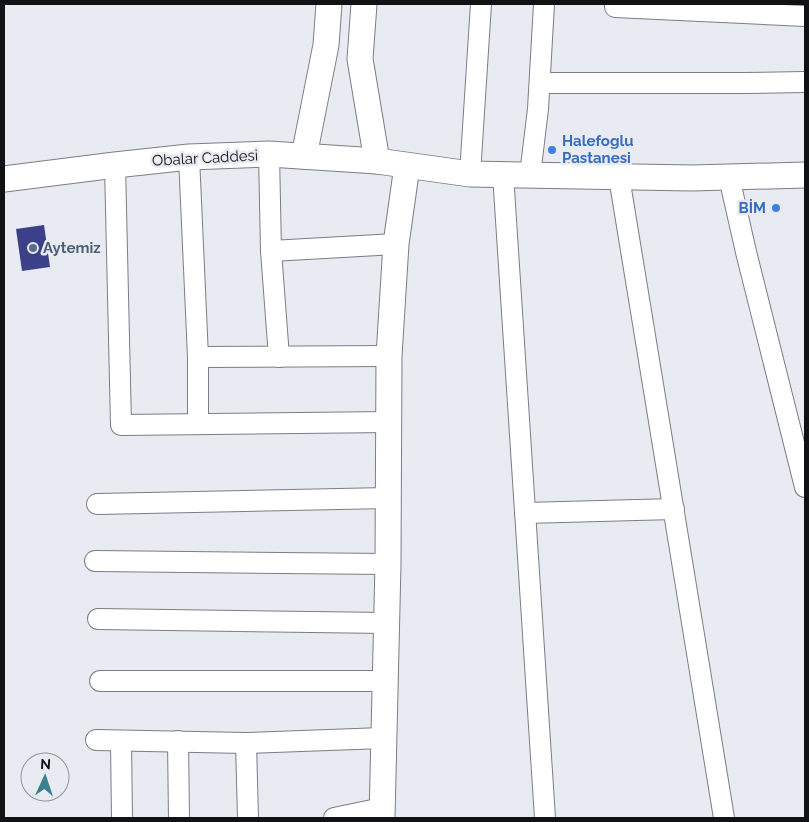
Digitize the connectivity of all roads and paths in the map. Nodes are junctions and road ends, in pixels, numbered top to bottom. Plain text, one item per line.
1 (328, 4) edge
2 (364, 4) edge
3 (481, 4) edge
4 (544, 4) edge
5 (615, 4) edge
6 (805, 16) edge
7 (805, 82) edge
8 (540, 83) junction
9 (269, 154) junction
10 (304, 156) junction
11 (189, 157) junction
12 (377, 161) junction
13 (115, 164) junction
14 (406, 166) junction
15 (470, 174) junction
16 (503, 174) junction
17 (805, 174) edge
18 (530, 175) junction
19 (619, 177) junction
20 (729, 177) junction
21 (4, 178) edge
22 (396, 244) junction
23 (271, 251) junction
24 (389, 356) junction
25 (198, 357) junction
26 (279, 357) junction
27 (389, 422) junction
28 (198, 424) junction
29 (805, 486) edge
30 (388, 498) junction
31 (97, 504) dead end
32 (674, 509) junction
33 (525, 513) junction
34 (95, 561) dead end
35 (388, 564) junction
36 (98, 619) dead end
37 (386, 623) junction
38 (100, 681) dead end
39 (385, 681) junction
40 (384, 738) junction
41 (96, 740) dead end
42 (121, 741) junction
43 (178, 742) junction
44 (246, 743) junction
45 (382, 813) edge
46 (122, 818) edge
47 (179, 818) edge
48 (248, 818) edge
49 (334, 818) edge
50 (545, 818) edge
51 (724, 818) edge

1 - 10 main road
2 - 12 main road
3 - 15 street
4 - 8 street
5 - 6 street
7 - 8 street
8 - 18 street
9 - 10 main road, Obalar Caddesi
9 - 11 main road, Obalar Caddesi
9 - 23 street
10 - 12 main road, Obalar Caddesi
11 - 13 main road, Obalar Caddesi
11 - 25 street
12 - 14 main road, Obalar Caddesi
13 - 21 main road, Obalar Caddesi
13 - 28 street
14 - 15 main road, Obalar Caddesi
14 - 22 main road
15 - 16 main road, Obalar Caddesi
16 - 18 main road, Obalar Caddesi
16 - 33 street
17 - 20 main road, Obalar Caddesi
18 - 19 main road, Obalar Caddesi
19 - 20 main road, Obalar Caddesi
19 - 32 street
20 - 29 street
22 - 23 street
22 - 24 main road
23 - 26 street
24 - 26 street
24 - 27 main road
25 - 26 street
25 - 28 street
27 - 28 street
27 - 30 main road
30 - 31 street
30 - 35 main road
32 - 33 street
32 - 51 street
33 - 50 street
34 - 35 street
35 - 37 main road
36 - 37 street
37 - 39 main road
38 - 39 street
39 - 40 main road
40 - 44 street
40 - 45 main road
41 - 42 street
42 - 43 street
42 - 46 street
43 - 44 street
43 - 47 street
44 - 48 street
45 - 49 street

